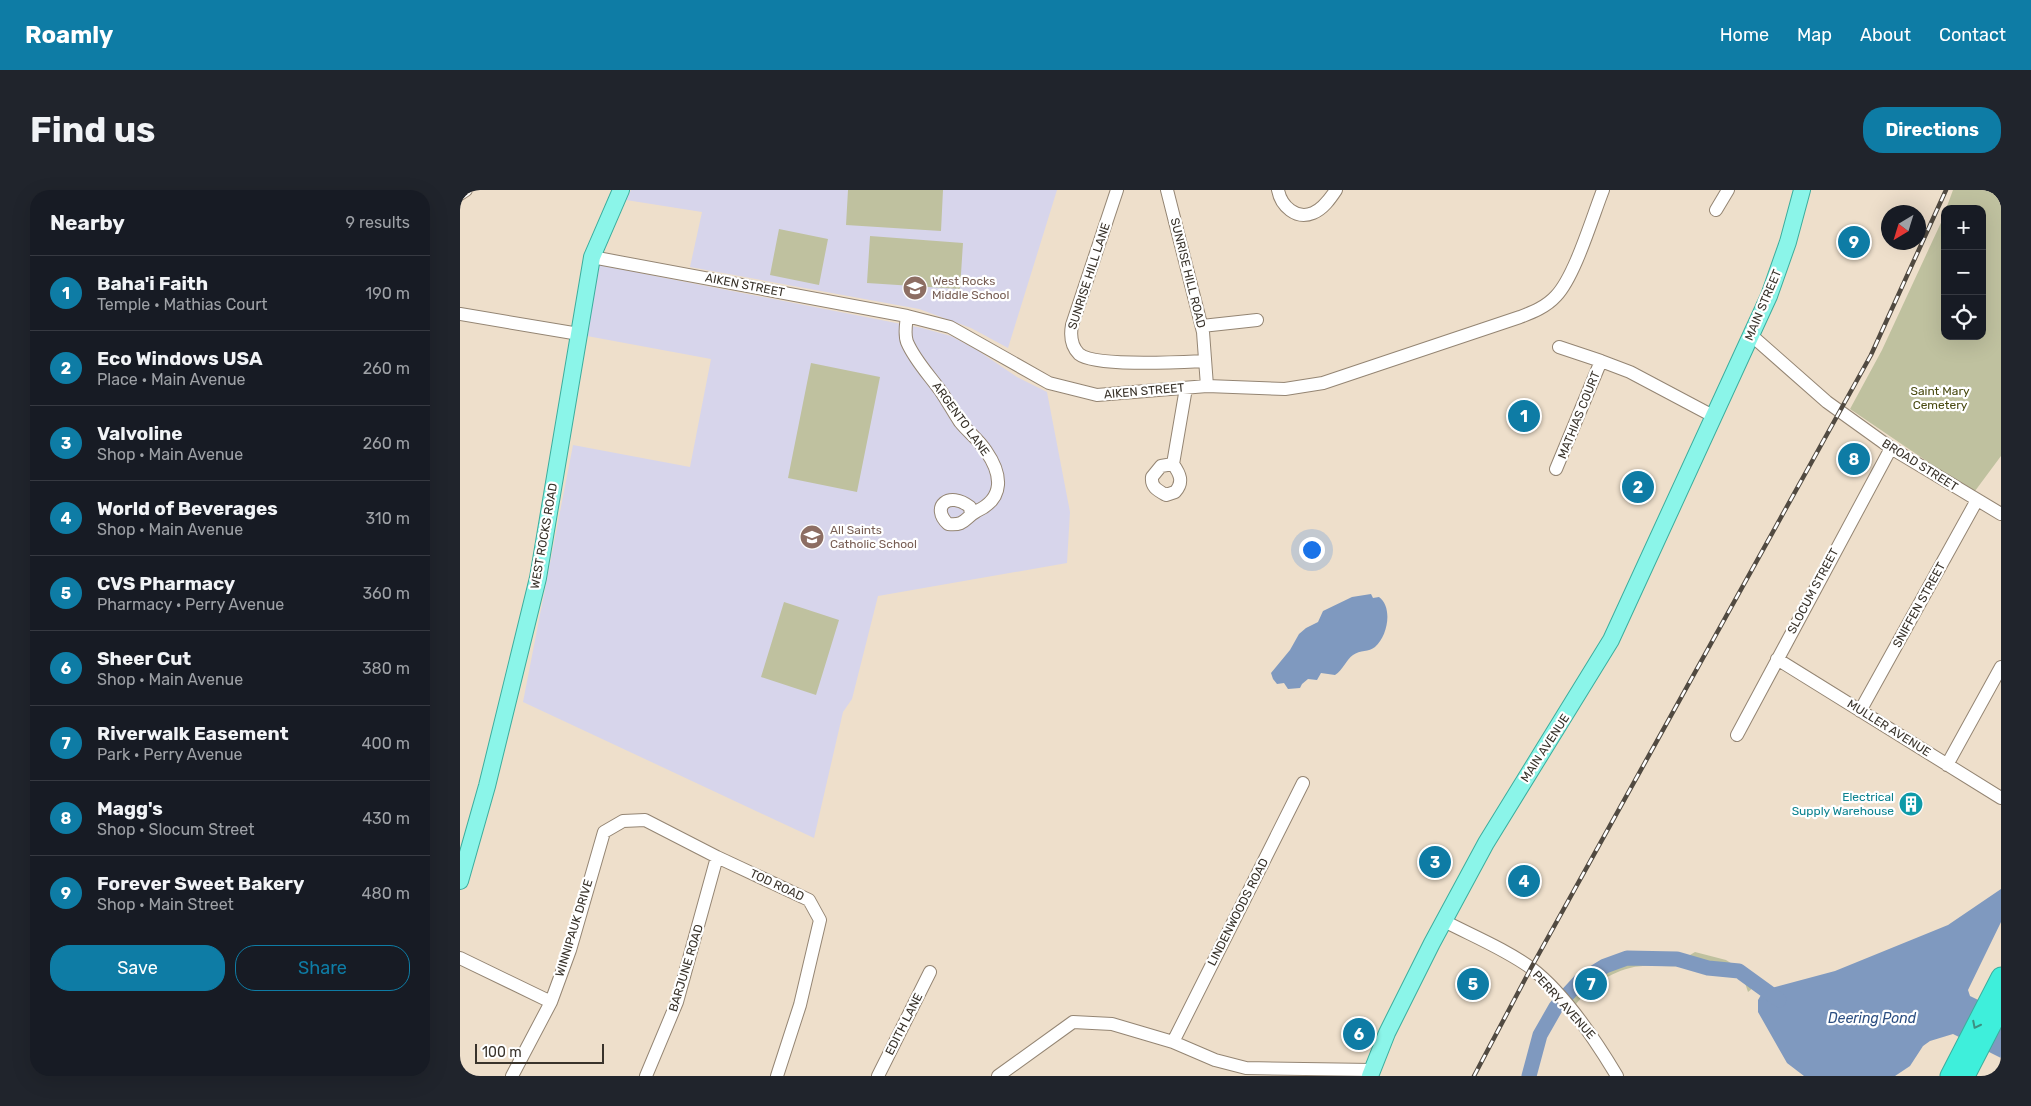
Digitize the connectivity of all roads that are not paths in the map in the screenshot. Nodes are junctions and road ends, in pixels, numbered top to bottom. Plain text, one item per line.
1 (466, 190) edge
2 (621, 190) edge
3 (1117, 190) edge
4 (1166, 190) edge
5 (1278, 190) edge
6 (1336, 190) edge
7 (1602, 190) edge
8 (1728, 190) edge
9 (1802, 190) edge
10 (460, 194) edge
11 (1716, 210) dead end
12 (592, 257) junction
13 (460, 314) edge
14 (907, 316) junction
15 (1257, 320) dead end
16 (1202, 326) junction
17 (579, 334) junction
18 (1751, 336) junction
19 (1559, 347) dead end
20 (1601, 361) junction
21 (1205, 362) junction
22 (1207, 386) junction
23 (1186, 388) junction
24 (1713, 416) junction
25 (1891, 448) junction
26 (1173, 464) dead end
27 (1556, 470) dead end
28 (1977, 500) junction
29 (2001, 514) edge
30 (970, 515) dead end
31 (1777, 659) junction
32 (2001, 667) edge
33 (1860, 711) junction
34 (1737, 735) dead end
35 (1947, 765) junction
36 (1303, 783) dead end
37 (2001, 798) edge
38 (604, 832) joint
39 (717, 857) junction
40 (460, 881) edge
41 (1444, 921) junction
42 (460, 958) edge
43 (930, 972) dead end
44 (2001, 977) edge
45 (1996, 1000) edge
46 (551, 1002) junction
47 (1173, 1042) junction
48 (1966, 1064) edge
49 (1371, 1073) edge
50 (512, 1076) edge
51 (646, 1076) edge
52 (777, 1076) edge
53 (878, 1076) edge
54 (998, 1076) edge
55 (1617, 1076) edge
56 (1950, 1076) edge

1 - 10 street
2 - 12 main road, WEST ROCKS ROAD
3 - 21 street, SUNRISE HILL LANE
4 - 16 street, SUNRISE HILL ROAD
5 - 6 street
7 - 22 street, AIKEN STREET
8 - 11 street
9 - 18 main road, MAIN STREET
12 - 14 street, AIKEN STREET
12 - 17 main road, WEST ROCKS ROAD
13 - 17 street
14 - 23 street, AIKEN STREET
14 - 30 street, ARGENTO LANE
15 - 16 street
16 - 21 street, SUNRISE HILL ROAD
17 - 40 main road, WEST ROCKS ROAD
18 - 24 main road, MAIN STREET
18 - 25 street, BROAD STREET
19 - 20 street
20 - 24 street
20 - 27 street, MATHIAS COURT
21 - 22 street, SUNRISE HILL ROAD
22 - 23 street, AIKEN STREET
23 - 26 street
24 - 41 main road, MAIN AVENUE
25 - 28 street, BROAD STREET
25 - 31 street, SLOCUM STREET
28 - 29 street, BROAD STREET
28 - 33 street, SNIFFEN STREET
31 - 33 street, MULLER AVENUE
31 - 34 street, SLOCUM STREET
32 - 35 street
33 - 35 street, MULLER AVENUE
35 - 37 street, MULLER AVENUE
36 - 47 street, LINDENWOODS ROAD
38 - 39 street, TOD ROAD
38 - 46 street, WINNIPAUK DRIVE
39 - 51 street, BARJUNE ROAD
39 - 52 street, TOD ROAD
41 - 49 main road, MAIN AVENUE
41 - 55 street, PERRY AVENUE
42 - 46 street
43 - 53 street, EDITH LANE
44 - 45 highway
45 - 48 highway
46 - 50 street, WINNIPAUK DRIVE
47 - 49 street
47 - 54 street
48 - 56 highway

